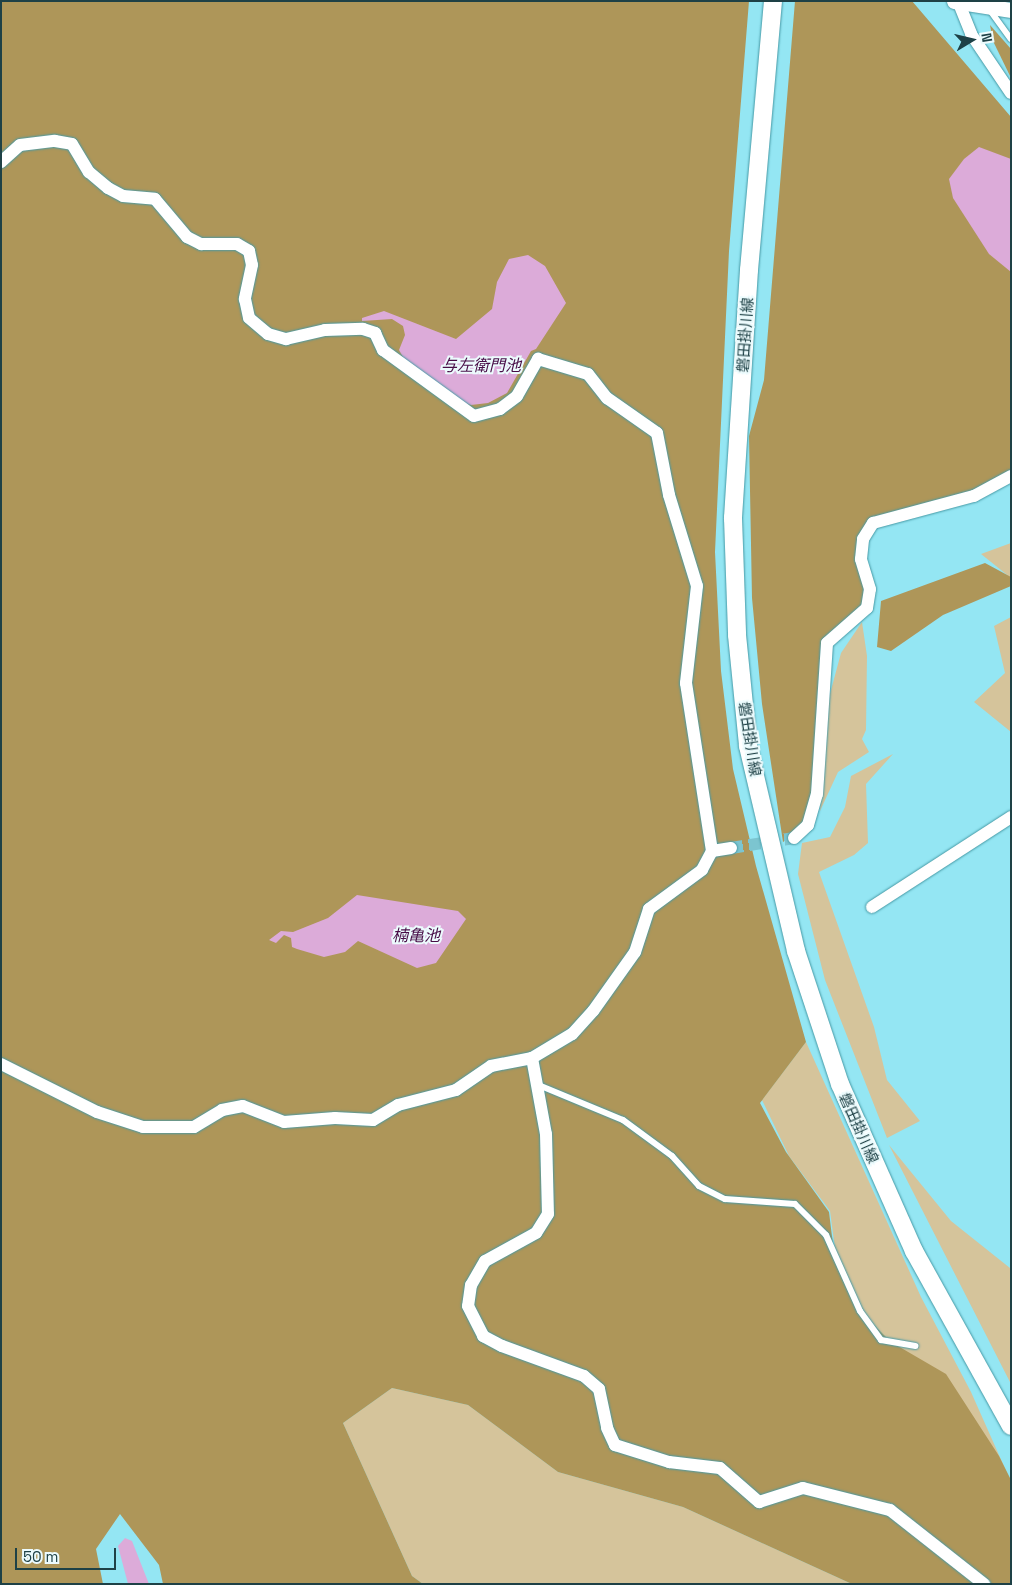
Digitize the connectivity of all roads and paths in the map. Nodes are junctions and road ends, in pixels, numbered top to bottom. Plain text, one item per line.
1 (773, 1) edge
2 (956, 2) edge
3 (988, 8) junction
4 (1011, 10) edge
5 (1011, 39) edge
6 (1011, 92) edge
7 (1, 162) edge
8 (1011, 476) edge
9 (1011, 817) edge
10 (794, 838) tunnel mouth
11 (731, 848) tunnel mouth
12 (712, 851) junction
13 (872, 907) dead end
14 (532, 1058) junction
15 (1, 1064) edge
16 (535, 1084) junction
17 (915, 1346) dead end
18 (1009, 1424) edge
19 (984, 1584) edge

1 - 18 main road, 磐田掛川線
2 - 3 street
2 - 6 street
3 - 4 street
3 - 5 lane
7 - 12 street
8 - 10 street
9 - 13 street
11 - 12 street
12 - 14 street
14 - 15 street
14 - 16 street
16 - 17 lane
16 - 19 street

